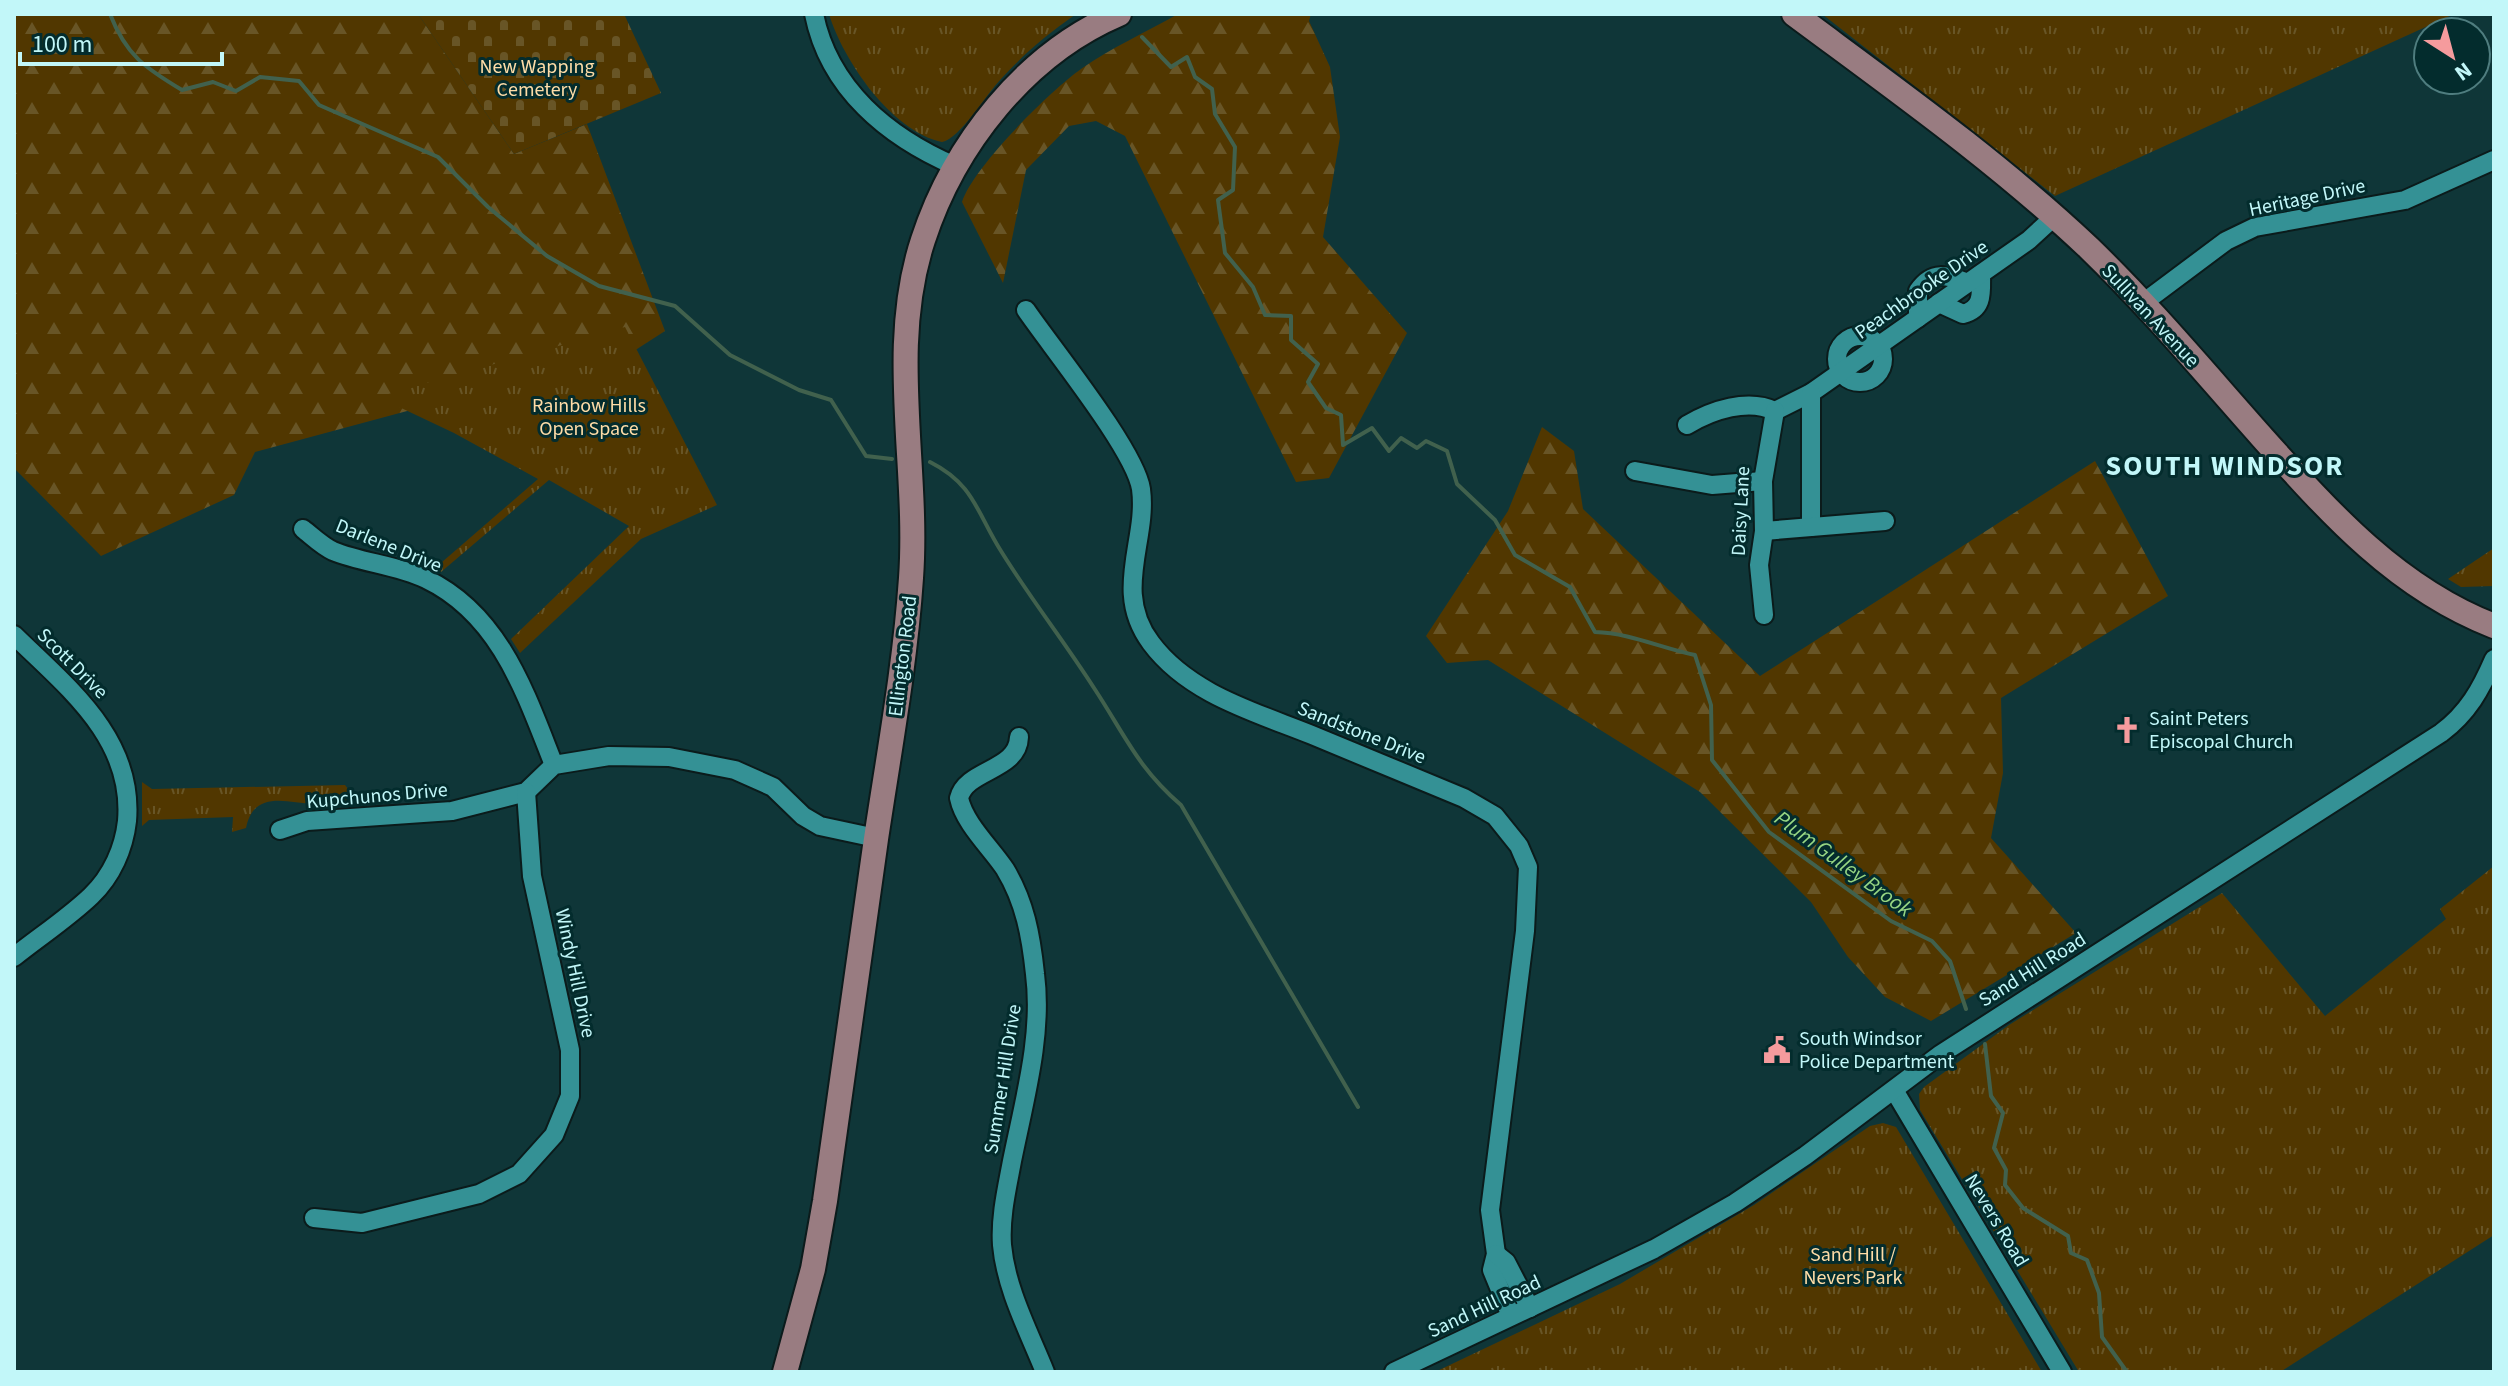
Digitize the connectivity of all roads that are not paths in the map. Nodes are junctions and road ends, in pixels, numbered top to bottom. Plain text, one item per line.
1 (814, 14) edge
2 (1119, 14) edge
3 (1794, 14) edge
4 (2494, 160) edge
5 (955, 166) junction
6 (2054, 217) junction
7 (1974, 279) junction
8 (2143, 303) junction
9 (1026, 310) dead end
10 (1918, 318) junction
11 (1811, 393) junction
12 (1775, 411) junction
13 (1687, 425) dead end
14 (1635, 471) dead end
15 (1763, 481) junction
16 (1885, 521) dead end
17 (1811, 527) junction
18 (303, 529) dead end
19 (1764, 531) junction
20 (1764, 615) dead end
21 (2494, 626) edge
22 (14, 635) edge
23 (2494, 659) edge
24 (2486, 699) edge
25 (1019, 737) dead end
26 (554, 765) junction
27 (526, 792) junction
28 (280, 830) dead end
29 (876, 838) junction
30 (14, 957) edge
31 (1894, 1090) junction
32 (314, 1218) dead end
33 (1496, 1254) junction
34 (1530, 1308) junction
35 (1511, 1316) junction
36 (785, 1372) edge
37 (1045, 1372) edge
38 (1394, 1372) edge
39 (2062, 1372) edge

1 - 5 street
2 - 5 main road, Ellington Road
3 - 6 main road, Sullivan Avenue
4 - 8 street, Heritage Drive
5 - 29 main road, Ellington Road
6 - 7 street, Peachbrooke Drive
6 - 8 main road, Sullivan Avenue
7 - 10 street
7 - 10 street, Peachbrooke Drive
8 - 21 main road, Sullivan Avenue
9 - 33 street, Sandstone Drive
10 - 11 street, Peachbrooke Drive
11 - 12 street, Peachbrooke Drive
11 - 17 street
12 - 13 street
12 - 15 street, Daisy Lane
14 - 15 street
15 - 19 street, Daisy Lane
16 - 17 street
17 - 19 street
18 - 26 street, Darlene Drive
19 - 20 street, Daisy Lane
22 - 30 street, Scott Drive
23 - 24 street, Sand Hill Road
24 - 31 street, Sand Hill Road
25 - 37 street, Summer Hill Drive
26 - 27 street, Kupchunos Drive
26 - 29 street
27 - 28 street, Kupchunos Drive
27 - 32 street, Windy Hill Drive
29 - 36 main road, Ellington Road
31 - 34 street, Sand Hill Road
31 - 39 street, Nevers Road
33 - 34 street, Sandstone Drive
33 - 35 street, Sandstone Drive
34 - 35 street, Sand Hill Road
35 - 38 street, Sand Hill Road

